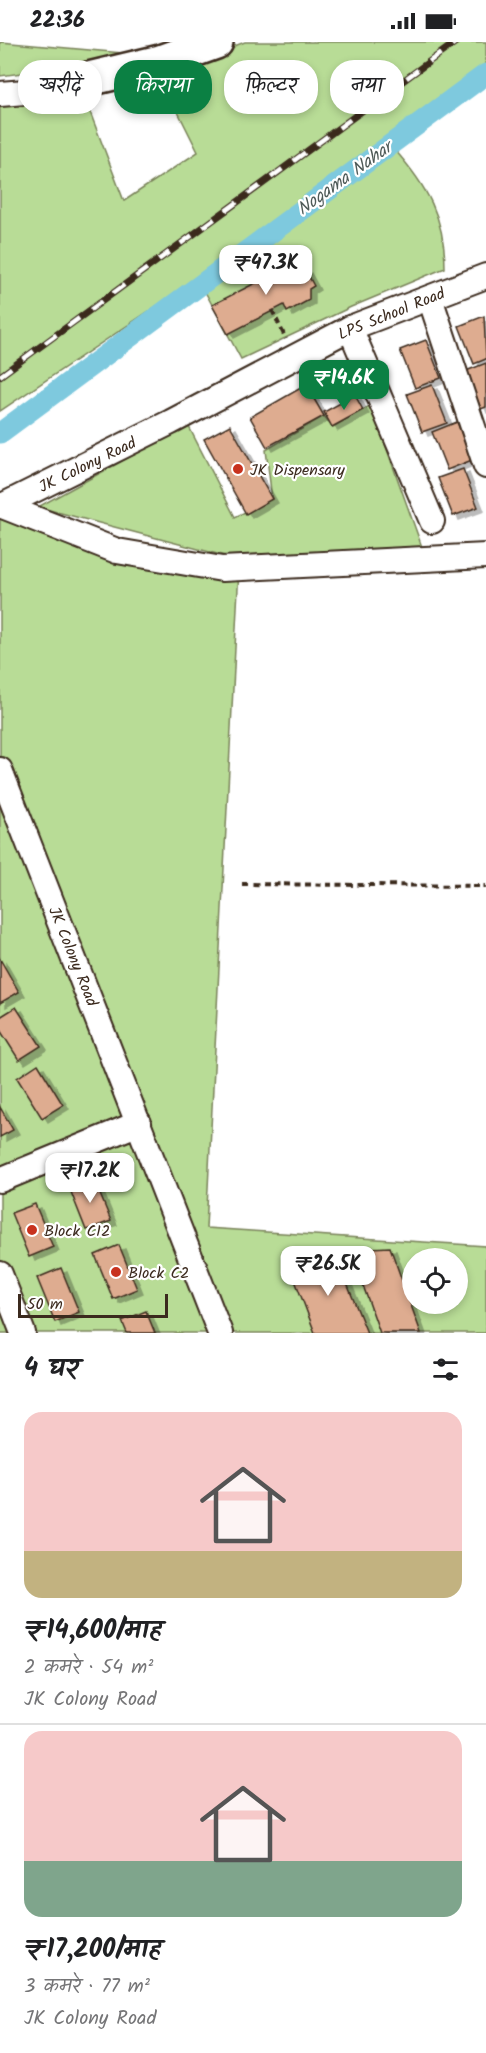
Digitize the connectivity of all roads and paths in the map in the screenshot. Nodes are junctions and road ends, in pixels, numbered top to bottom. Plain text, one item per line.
1 (216, 42) edge
2 (102, 76) edge
3 (18, 93) edge
4 (0, 94) edge
5 (486, 276) edge
6 (430, 298) junction
7 (272, 310) dead end
8 (350, 328) junction
9 (295, 356) junction
10 (171, 422) joint
11 (486, 466) edge
12 (1, 505) edge
13 (432, 522) dead end
14 (486, 556) edge
15 (3, 785) edge
16 (242, 885) dead end
17 (486, 885) edge
18 (139, 1123) junction
19 (0, 1180) edge
20 (0, 1274) edge
21 (23, 1333) edge
22 (220, 1333) edge

1 - 2 street
3 - 4 street
5 - 6 street, LPS School Road
6 - 8 street, LPS School Road
6 - 11 street
7 - 9 path
8 - 9 street, LPS School Road
8 - 13 street
9 - 10 street, LPS School Road
10 - 12 street, JK Colony Road
12 - 14 street
15 - 18 street, JK Colony Road
16 - 17 path
18 - 19 street
18 - 22 street, JK Colony Road
20 - 21 street

